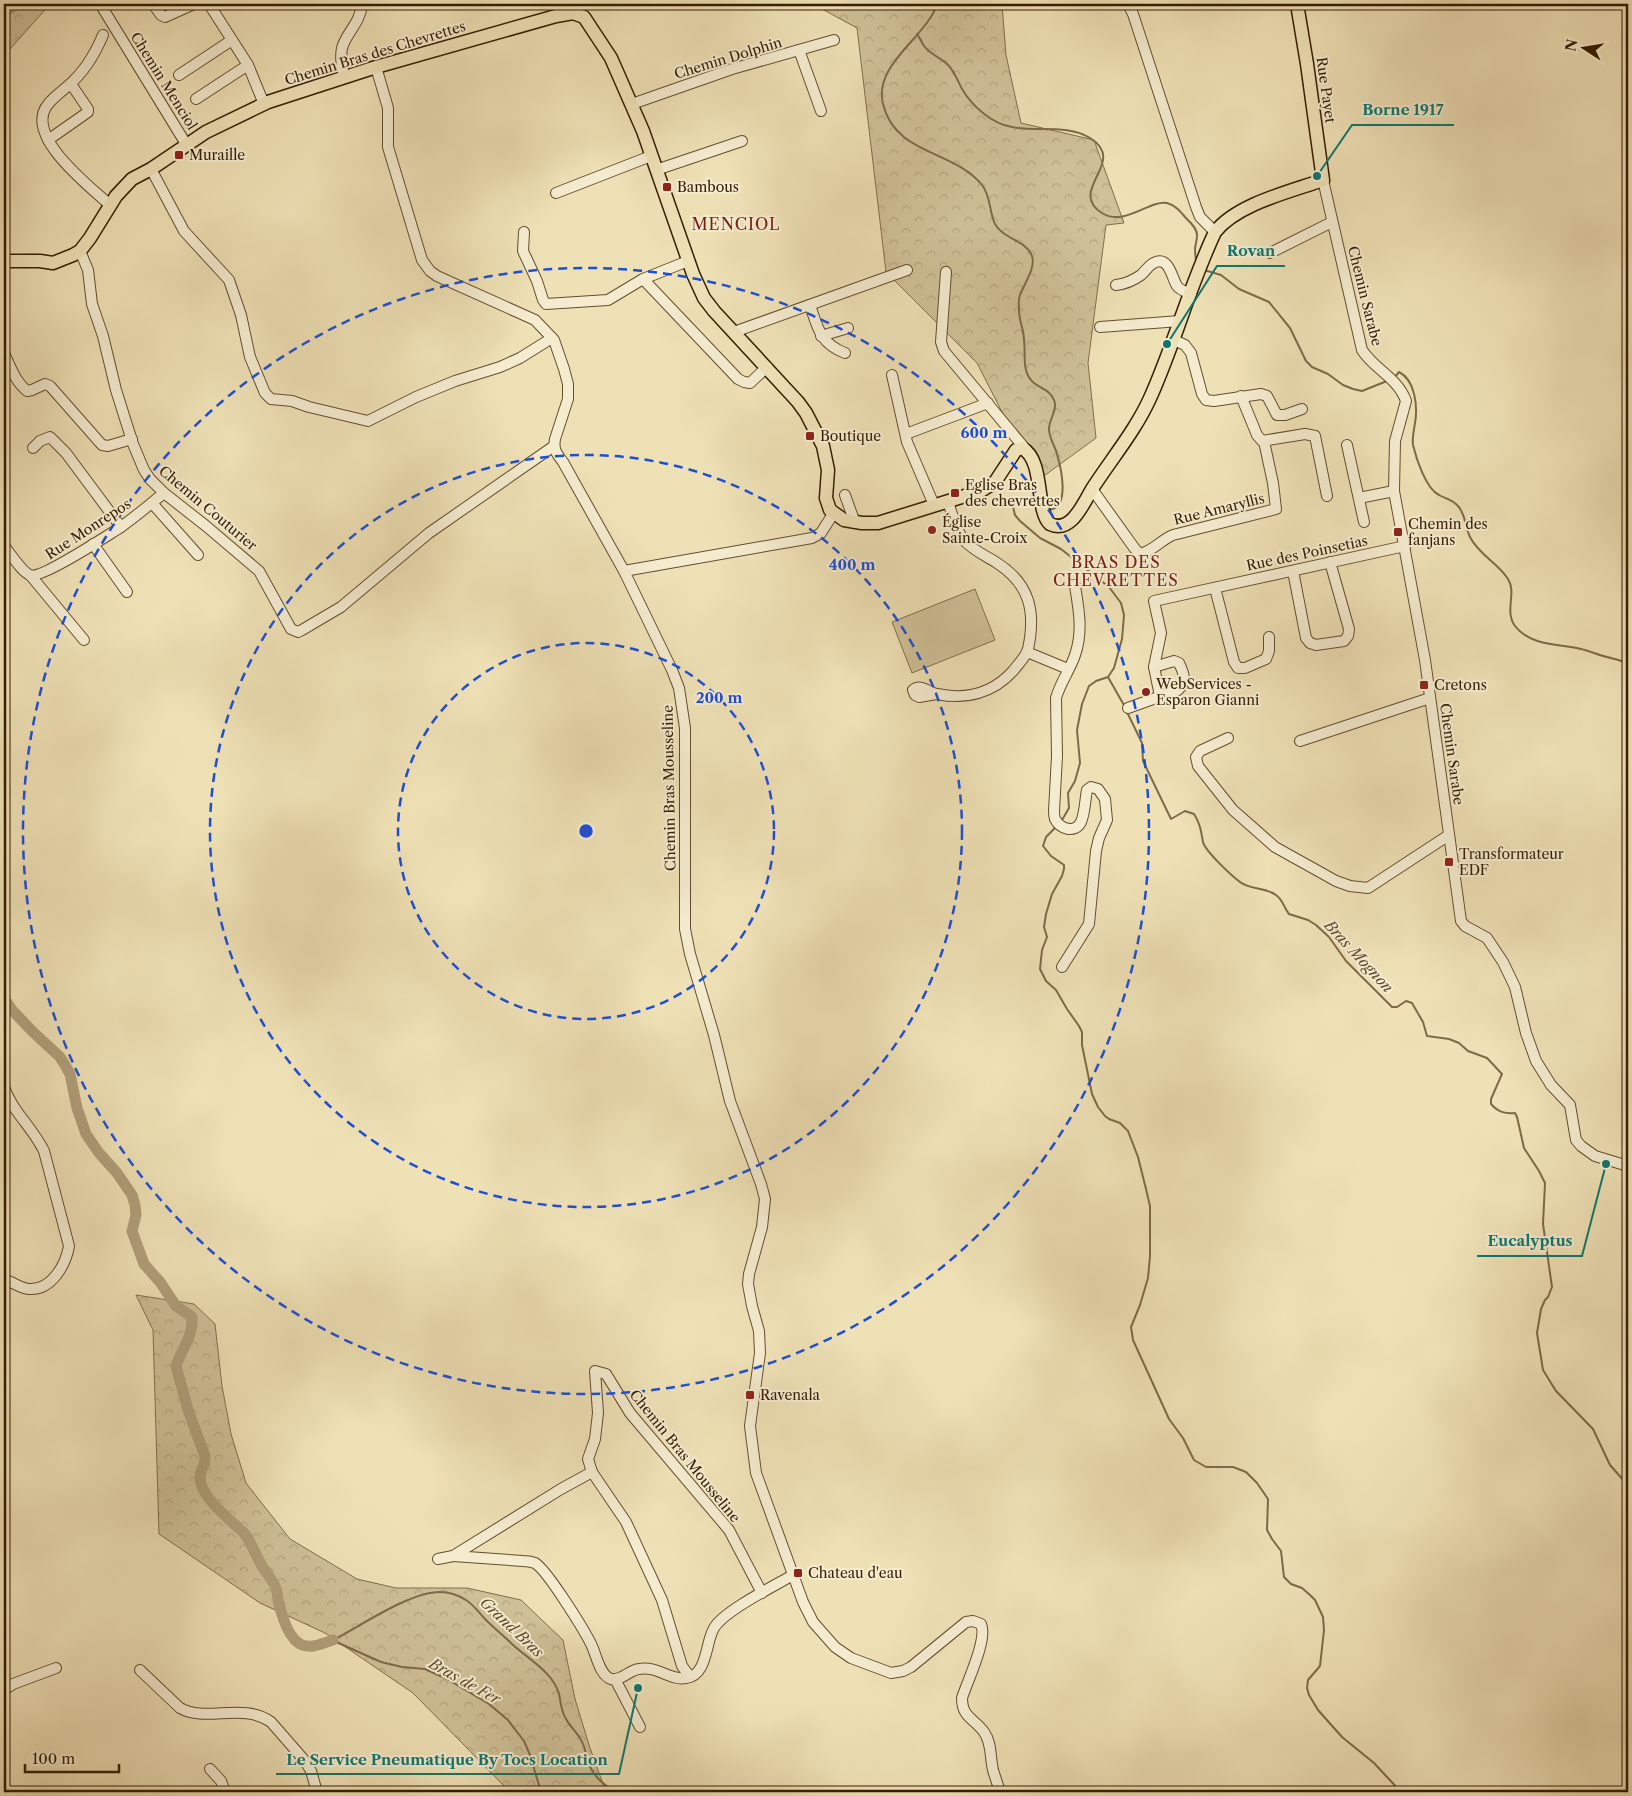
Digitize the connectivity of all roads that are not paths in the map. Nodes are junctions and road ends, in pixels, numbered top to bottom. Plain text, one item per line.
1 (153, 4) edge
2 (194, 4) edge
3 (209, 4) edge
4 (362, 4) edge
5 (1128, 4) edge
6 (1297, 4) edge
7 (102, 8) dead end
8 (577, 9) edge
9 (103, 35) dead end
10 (232, 40) junction
11 (834, 40) dead end
12 (799, 50) junction
13 (248, 65) junction
14 (376, 67) junction
15 (180, 75) dead end
16 (344, 77) junction
17 (71, 84) junction
18 (196, 99) dead end
19 (264, 104) junction
20 (632, 104) junction
21 (821, 111) dead end
22 (48, 140) junction
23 (742, 141) dead end
24 (186, 144) junction
25 (652, 156) junction
26 (151, 169) junction
27 (656, 170) junction
28 (1323, 180) junction
29 (556, 193) dead end
30 (110, 205) junction
31 (1332, 222) junction
32 (524, 232) dead end
33 (1215, 232) junction
34 (80, 251) junction
35 (1270, 253) dead end
36 (688, 260) junction
37 (4, 261) edge
38 (907, 270) dead end
39 (946, 272) dead end
40 (643, 279) junction
41 (1116, 285) dead end
42 (1191, 294) junction
43 (810, 305) junction
44 (1180, 321) junction
45 (1100, 327) dead end
46 (848, 328) dead end
47 (734, 332) junction
48 (820, 336) junction
49 (552, 338) junction
50 (1174, 340) junction
51 (4, 353) edge
52 (846, 353) dead end
53 (767, 367) junction
54 (892, 375) dead end
55 (1241, 396) junction
56 (988, 403) junction
57 (1302, 408) dead end
58 (906, 434) junction
59 (132, 439) junction
60 (1348, 445) dead end
61 (554, 446) junction
62 (1265, 446) dead end
63 (33, 448) dead end
64 (1028, 451) junction
65 (1092, 489) junction
66 (1394, 491) junction
67 (164, 493) junction
68 (845, 495) dead end
69 (1327, 496) dead end
70 (1359, 498) junction
71 (948, 501) junction
72 (152, 503) junction
73 (934, 505) junction
74 (834, 514) junction
75 (1364, 522) dead end
76 (855, 523) junction
77 (121, 527) junction
78 (93, 544) junction
79 (4, 546) edge
80 (1404, 546) junction
81 (198, 556) dead end
82 (1330, 562) junction
83 (1293, 570) junction
84 (624, 571) junction
85 (31, 576) junction
86 (1075, 586) dead end
87 (1215, 588) junction
88 (127, 592) dead end
89 (1269, 638) dead end
90 (84, 640) dead end
91 (1028, 652) junction
92 (1154, 666) junction
93 (1068, 669) junction
94 (936, 694) dead end
95 (1160, 696) junction
96 (1430, 698) junction
97 (1128, 708) dead end
98 (1228, 738) dead end
99 (1300, 741) dead end
100 (1449, 835) junction
101 (1062, 967) dead end
102 (4, 1087) edge
103 (1628, 1166) edge
104 (4, 1280) edge
105 (592, 1472) junction
106 (453, 1556) junction
107 (438, 1559) dead end
108 (792, 1575) junction
109 (762, 1593) junction
110 (56, 1668) dead end
111 (140, 1670) dead end
112 (690, 1677) junction
113 (615, 1679) junction
114 (4, 1690) edge
115 (640, 1727) dead end
116 (210, 1769) dead end
117 (225, 1792) edge
118 (316, 1792) edge
119 (1000, 1792) edge

1 - 2 street
3 - 10 street
4 - 16 street
5 - 33 street
6 - 28 main road, Rue Payet
7 - 24 street, Chemin Menciol
8 - 14 main road, Chemin Bras des Chevrettes
8 - 20 main road, Chemin Bras des Chevrettes
9 - 17 street
10 - 13 street
10 - 15 street
11 - 12 street, Chemin Dolphin
12 - 20 street, Chemin Dolphin
12 - 21 street
13 - 18 street
13 - 19 street
14 - 16 main road, Chemin Bras des Chevrettes
14 - 49 street
16 - 19 main road, Chemin Bras des Chevrettes
17 - 22 street
17 - 22 street
19 - 24 main road, Chemin Bras des Chevrettes
20 - 25 main road, Chemin Bras des Chevrettes
22 - 30 street
23 - 27 street
24 - 26 main road, Chemin Bras des Chevrettes
25 - 27 main road, Chemin Bras des Chevrettes
25 - 29 street
26 - 30 main road, Chemin Bras des Chevrettes
26 - 49 street
27 - 36 main road, Chemin Bras des Chevrettes
28 - 31 street, Chemin Sarabe
28 - 33 main road
30 - 34 main road, Chemin Bras des Chevrettes
31 - 35 street
31 - 66 street, Chemin Sarabe
32 - 40 street
33 - 42 main road
34 - 37 main road
34 - 59 street, Chemin Couturier
36 - 40 street
36 - 47 main road, Chemin Bras des Chevrettes
38 - 43 street
39 - 56 street
40 - 53 street
41 - 42 street
42 - 44 main road
43 - 47 street
43 - 48 street
44 - 45 street
44 - 50 main road
46 - 48 street
47 - 53 main road, Chemin Bras des Chevrettes
48 - 52 street
49 - 61 street
50 - 55 street
50 - 65 main road
51 - 59 street
53 - 74 main road, Chemin Bras des Chevrettes
54 - 58 street
55 - 57 street
55 - 69 street
56 - 58 street
56 - 64 street
58 - 73 street
59 - 67 street, Chemin Couturier
60 - 70 street
61 - 67 street, Chemin Couturier
61 - 84 street, Chemin Bras Mousseline
62 - 65 street, Rue Amaryllis
63 - 77 street
64 - 65 main road
64 - 71 main road
66 - 70 street
66 - 80 street, Chemin Sarabe
67 - 72 street, Rue Monrepos
68 - 76 street
70 - 75 street
71 - 73 main road
71 - 91 street
72 - 77 street, Rue Monrepos
72 - 81 street
73 - 76 main road
74 - 76 main road
74 - 84 street
77 - 78 street, Rue Monrepos
78 - 85 street, Rue Monrepos
78 - 88 street
79 - 85 street
80 - 82 street, Rue des Poinsetias
80 - 96 street, Chemin Sarabe
82 - 83 street, Rue des Poinsetias
82 - 83 street
83 - 87 street, Rue des Poinsetias
84 - 108 street, Chemin Bras Mousseline
85 - 90 street
86 - 93 street
87 - 89 street
87 - 92 street, Rue des Poinsetias
91 - 93 street
91 - 94 street
92 - 95 street
92 - 95 street
93 - 101 street
95 - 97 street
96 - 99 street
96 - 100 street, Chemin Sarabe
98 - 100 street
100 - 103 street, Chemin Sarabe
102 - 104 street
105 - 106 street
105 - 109 street, Chemin Bras Mousseline
105 - 112 street
106 - 107 street
106 - 113 street
108 - 109 street
108 - 119 street, Chemin Bras Mousseline
109 - 112 street
110 - 114 street
111 - 118 street
112 - 113 street
113 - 115 street
116 - 117 street

